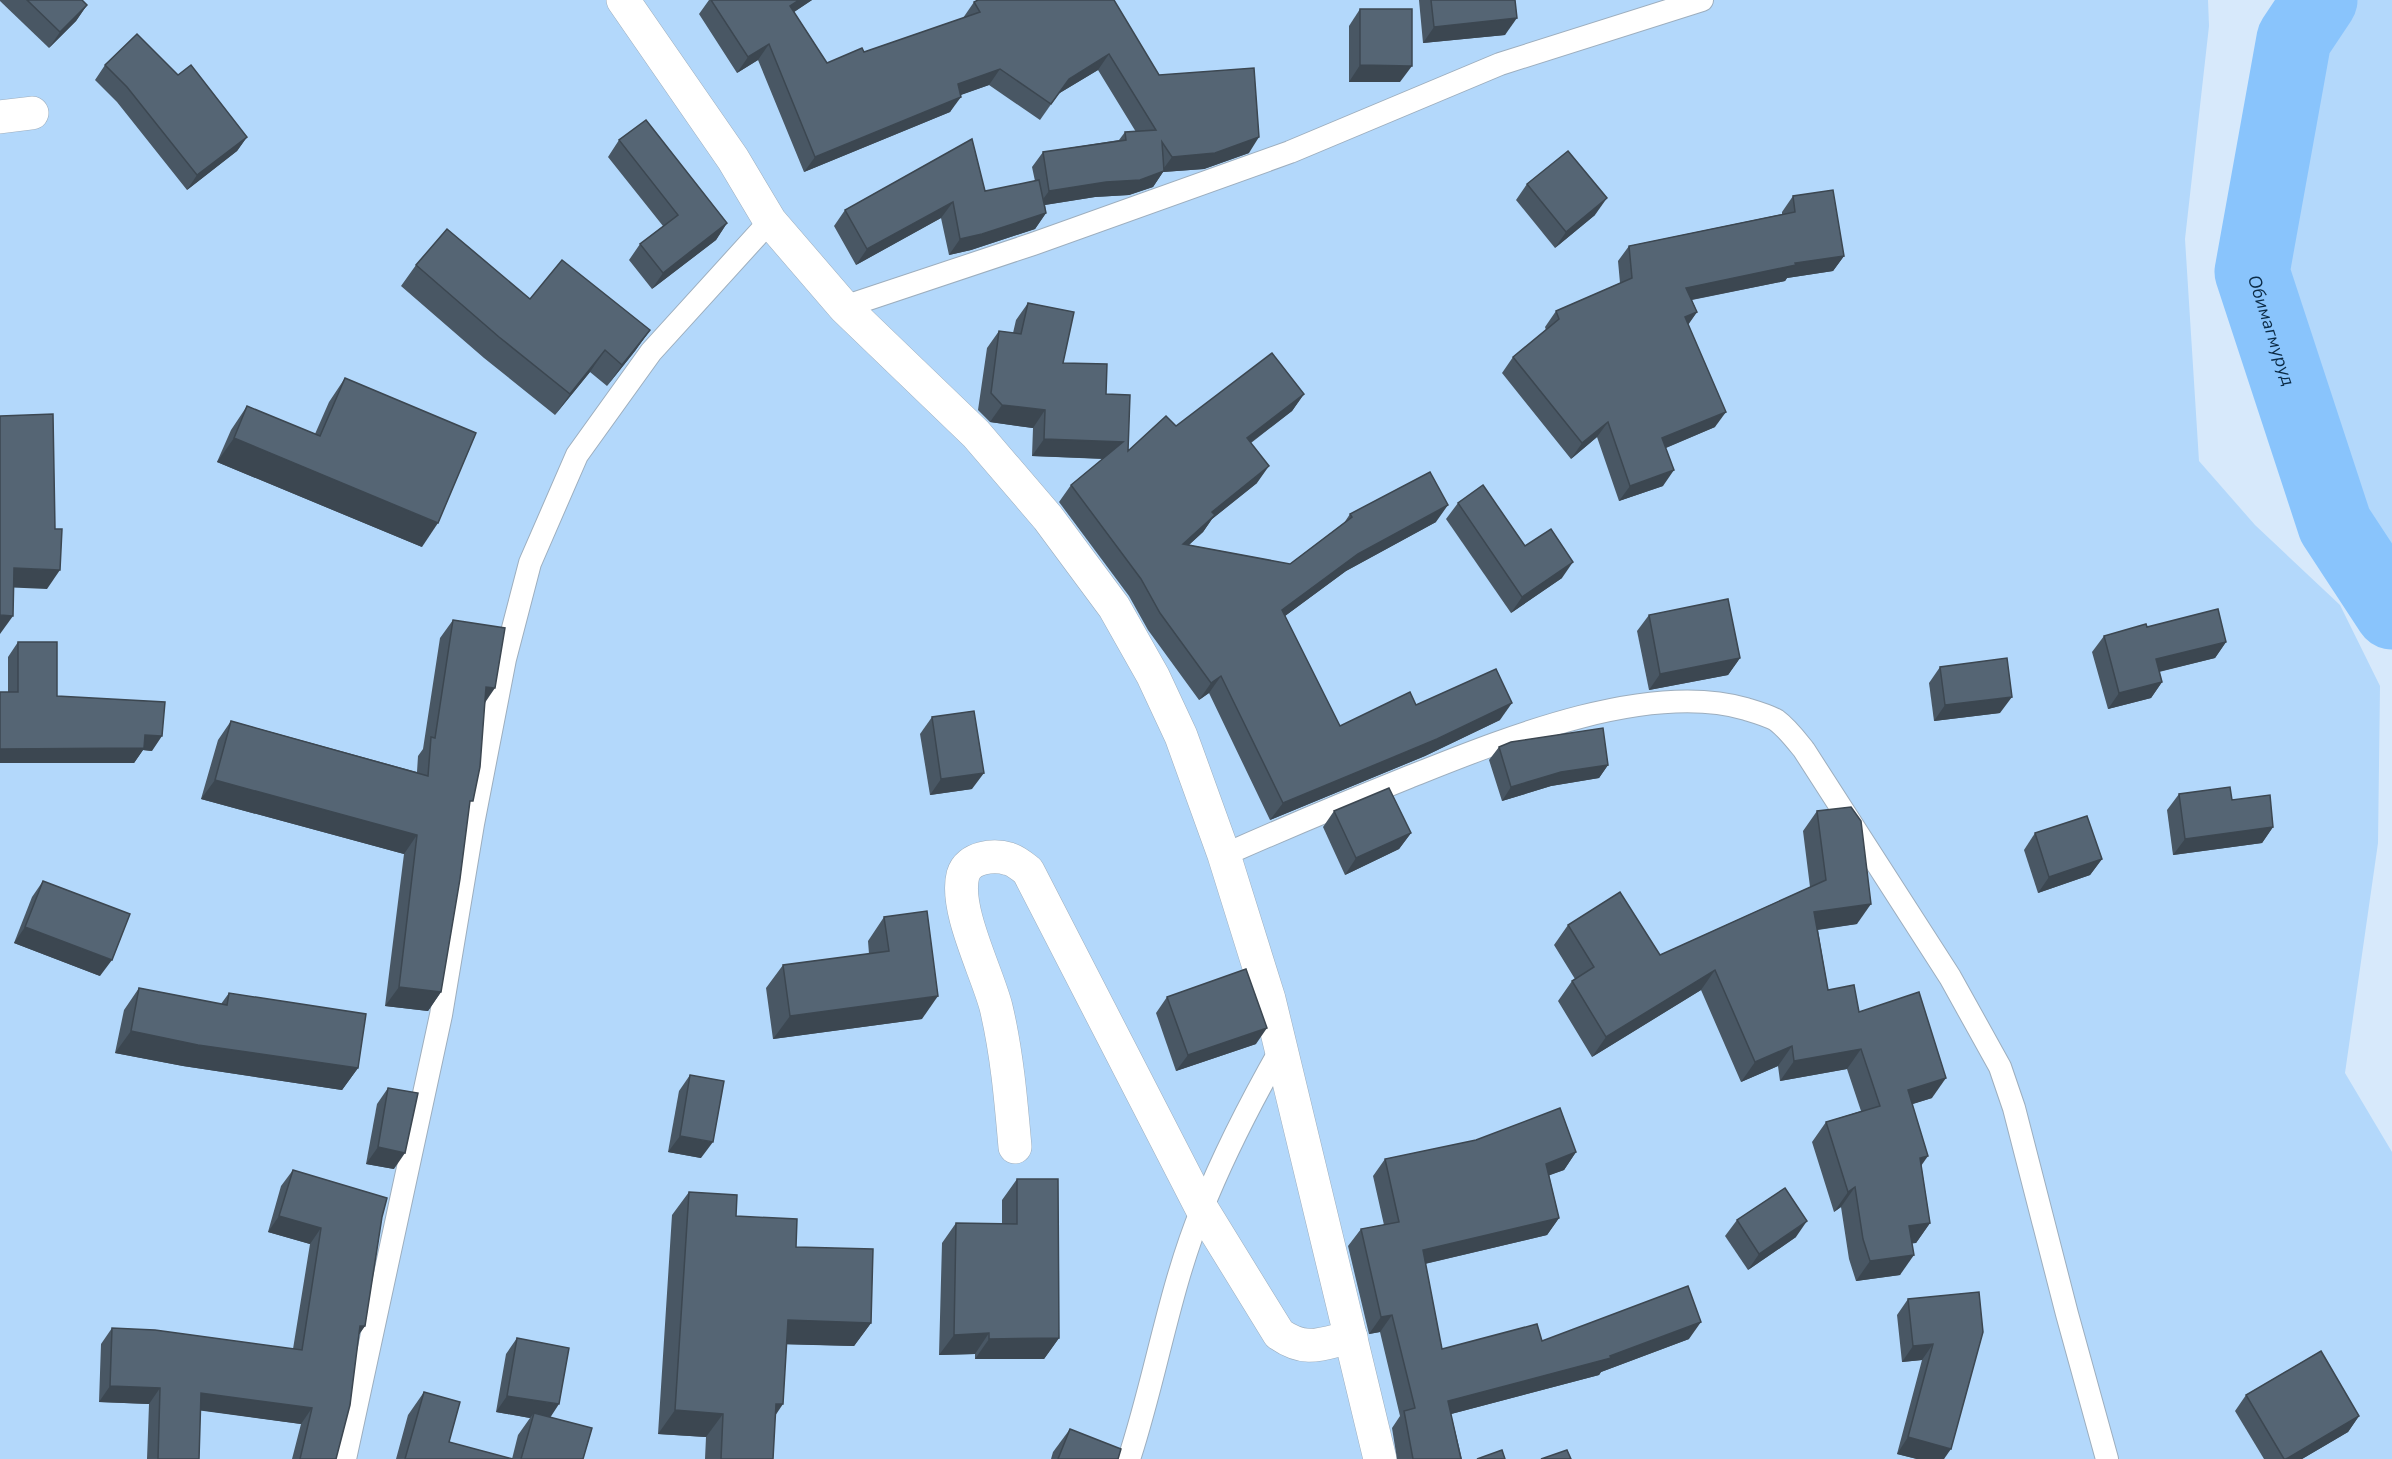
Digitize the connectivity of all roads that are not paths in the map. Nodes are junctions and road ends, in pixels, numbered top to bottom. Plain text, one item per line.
1 (623, 0) edge
2 (1702, 0) edge
3 (32, 113) dead end
4 (0, 117) edge
5 (770, 221) junction
6 (844, 307) junction
7 (1224, 855) junction
8 (1281, 1049) junction
9 (1015, 1147) dead end
10 (1202, 1209) junction
11 (1351, 1337) junction
12 (345, 1459) edge
13 (1129, 1459) edge
14 (1380, 1459) edge
15 (2108, 1459) edge

1 - 5 street
2 - 6 lane
3 - 4 street
5 - 6 street
5 - 12 lane
6 - 7 street
7 - 8 street
7 - 15 lane
8 - 10 lane
8 - 11 street
9 - 10 street
10 - 11 street
10 - 13 lane
11 - 14 street

